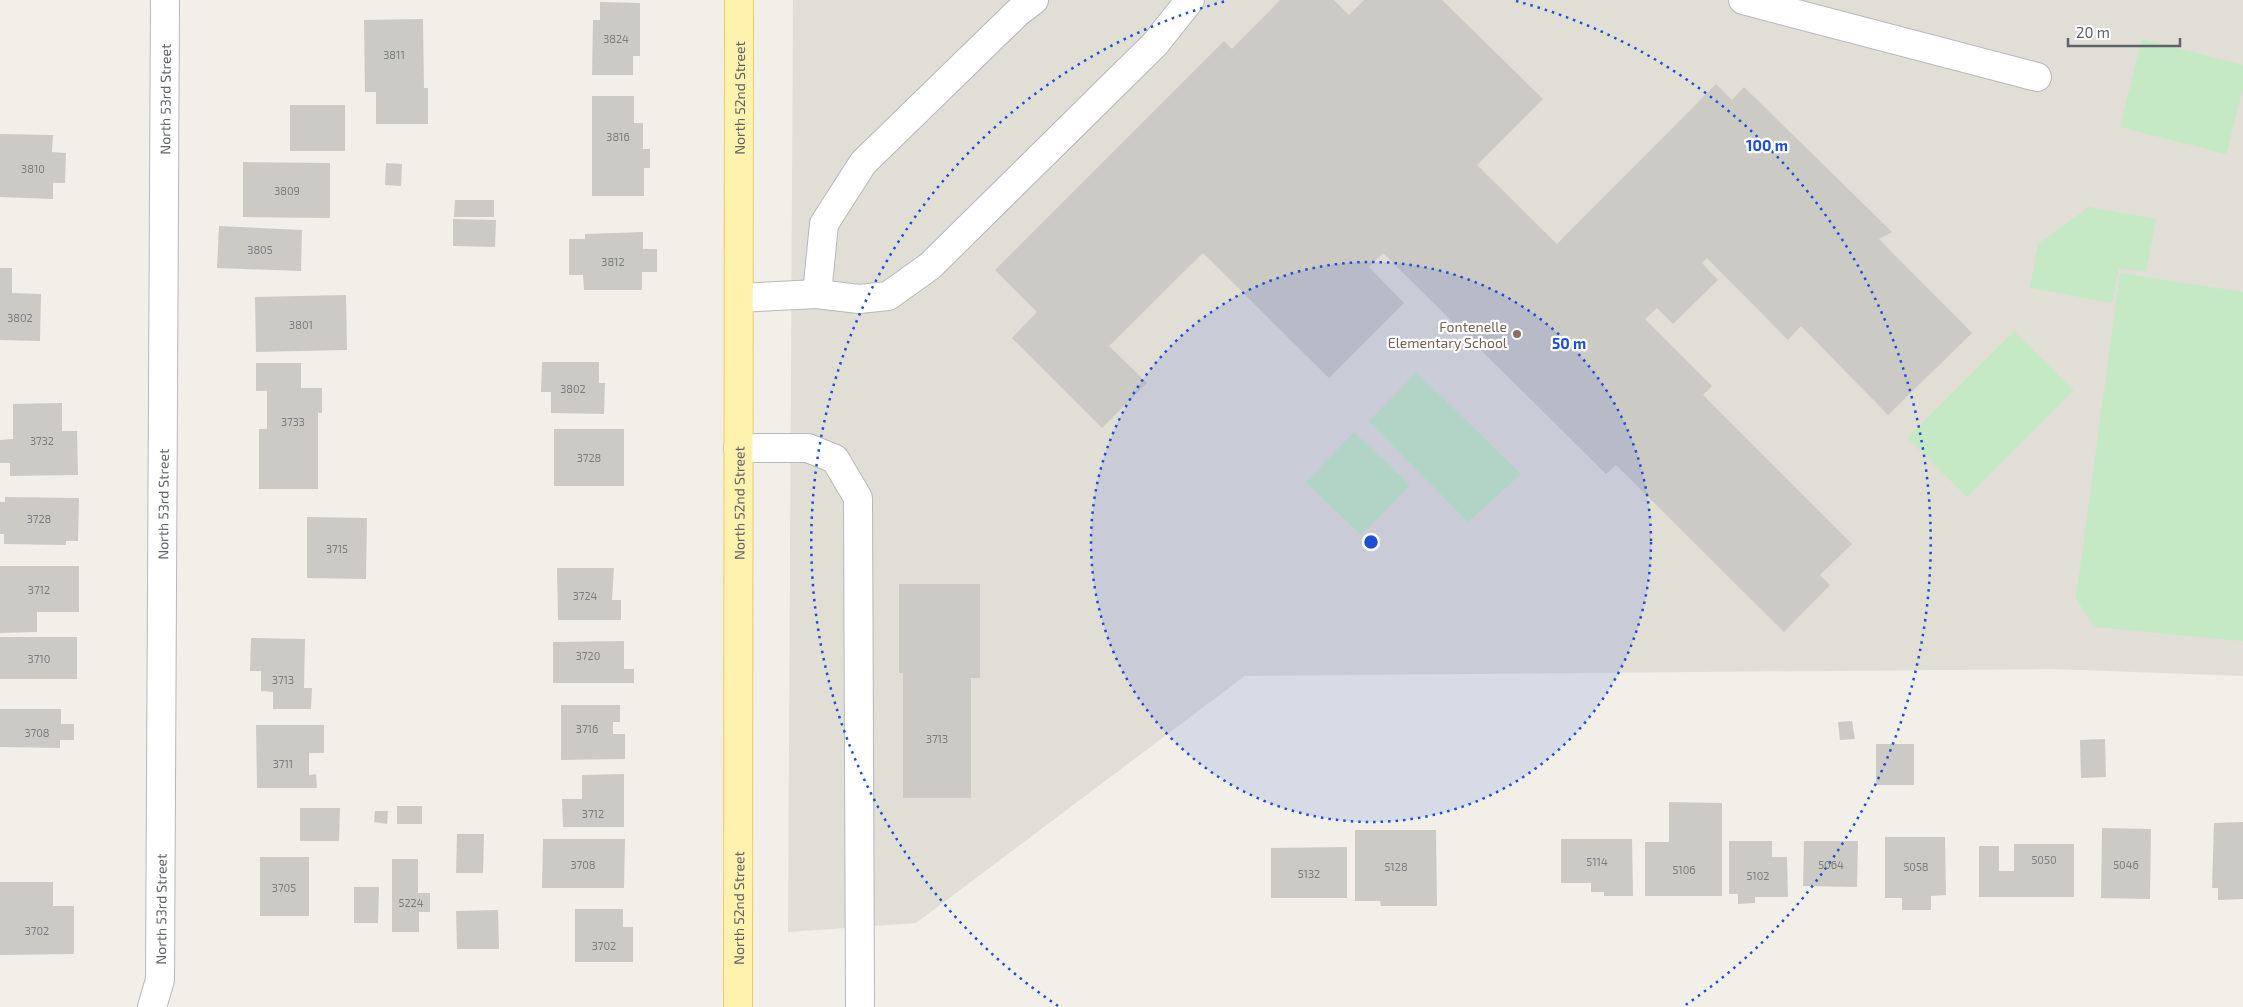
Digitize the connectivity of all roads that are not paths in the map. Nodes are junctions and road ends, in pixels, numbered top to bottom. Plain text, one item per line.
1 (165, 0) edge
2 (739, 0) edge
3 (1034, 0) edge
4 (1190, 0) edge
5 (1743, 0) edge
6 (2037, 77) dead end
7 (817, 294) junction
8 (739, 298) junction
9 (738, 448) junction
10 (152, 1007) edge
11 (738, 1007) edge
12 (860, 1007) edge

1 - 10 street, North 53rd Street
2 - 8 main road, North 52nd Street
3 - 7 street
4 - 7 street
5 - 6 street
7 - 8 street
8 - 9 main road, North 52nd Street
9 - 11 main road, North 52nd Street
9 - 12 street

